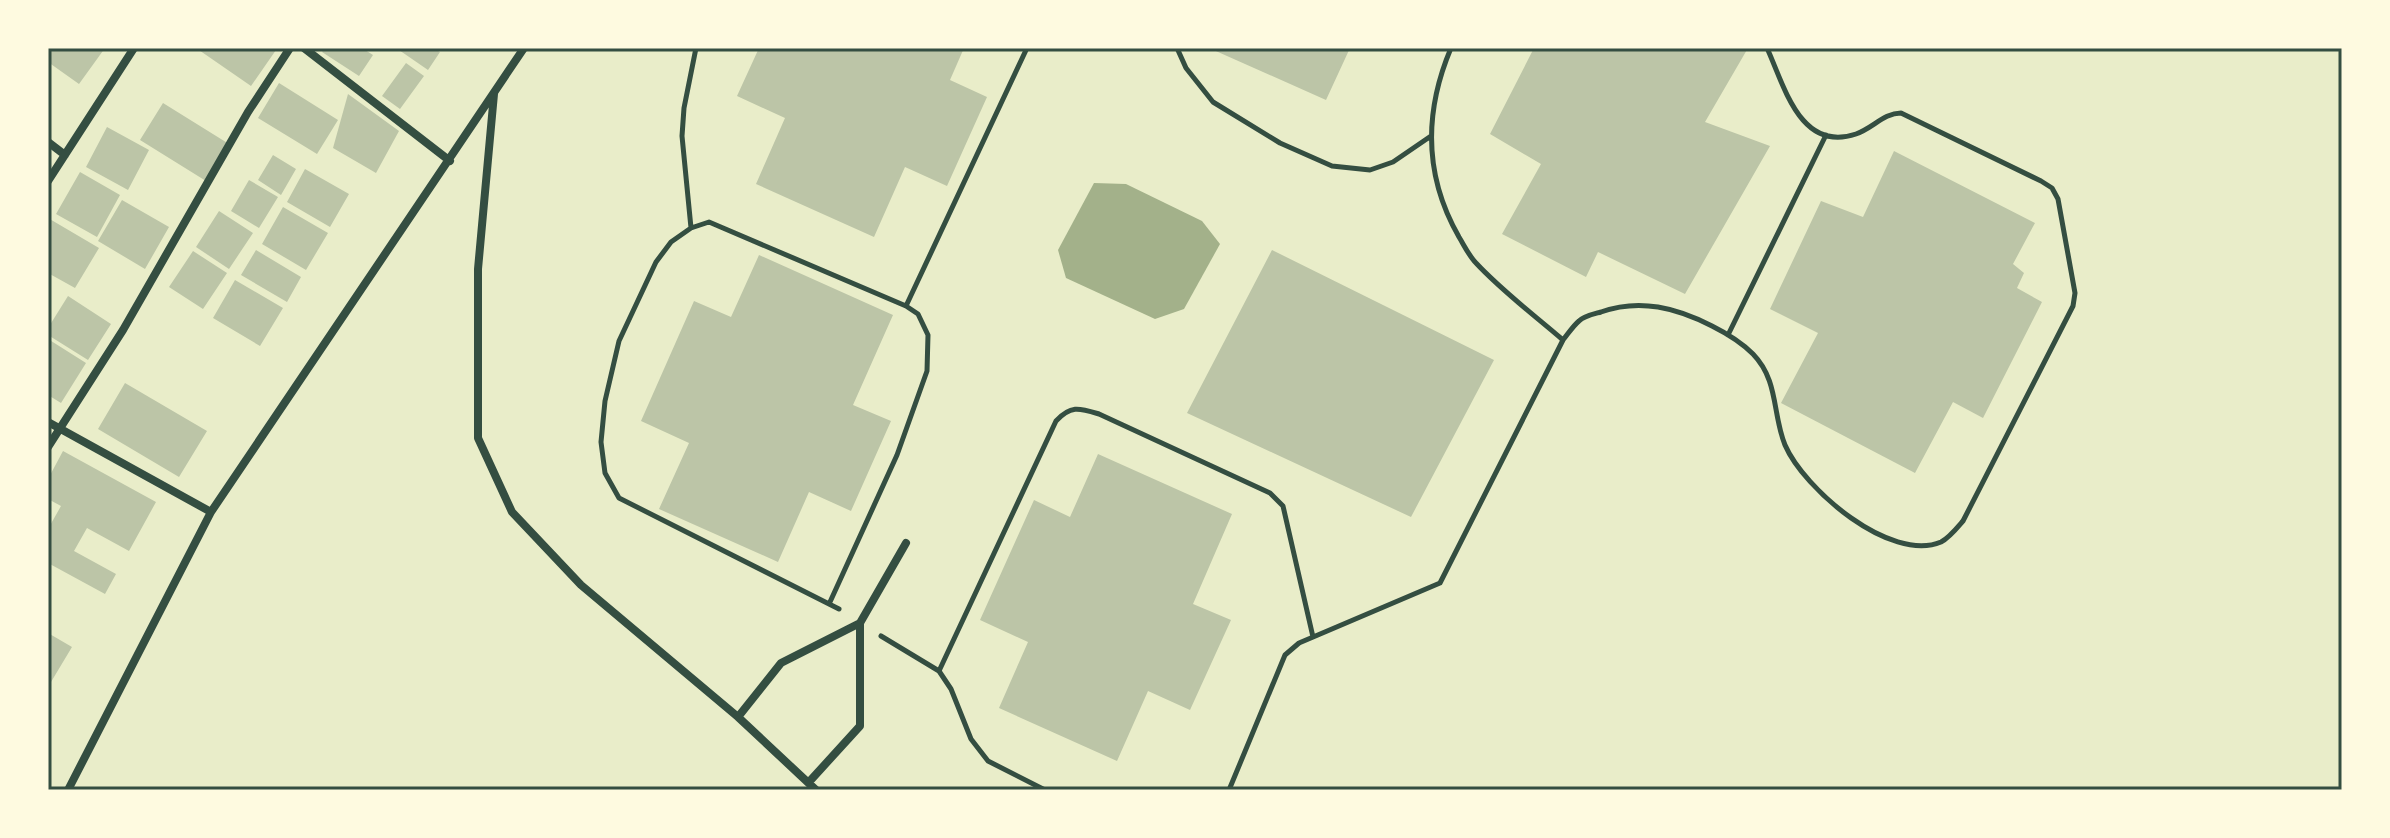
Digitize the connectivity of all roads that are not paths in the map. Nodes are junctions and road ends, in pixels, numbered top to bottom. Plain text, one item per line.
1 (134, 48) edge
2 (290, 48) edge
3 (304, 48) edge
4 (524, 48) edge
5 (494, 93) junction
6 (48, 142) edge
7 (65, 155) junction
8 (450, 161) junction
9 (48, 181) edge
10 (48, 422) edge
11 (59, 429) junction
12 (48, 447) edge
13 (211, 512) junction
14 (906, 543) dead end
15 (860, 623) junction
16 (738, 717) junction
17 (809, 782) junction
18 (68, 790) edge
19 (816, 790) edge

1 - 7 street
2 - 11 street
3 - 8 street
4 - 5 street
5 - 8 street
5 - 16 street
6 - 7 street
7 - 9 street
8 - 13 street
10 - 11 street
11 - 12 street
11 - 13 street
13 - 18 street
14 - 15 street
15 - 16 street
15 - 17 street
16 - 17 street
17 - 19 street

